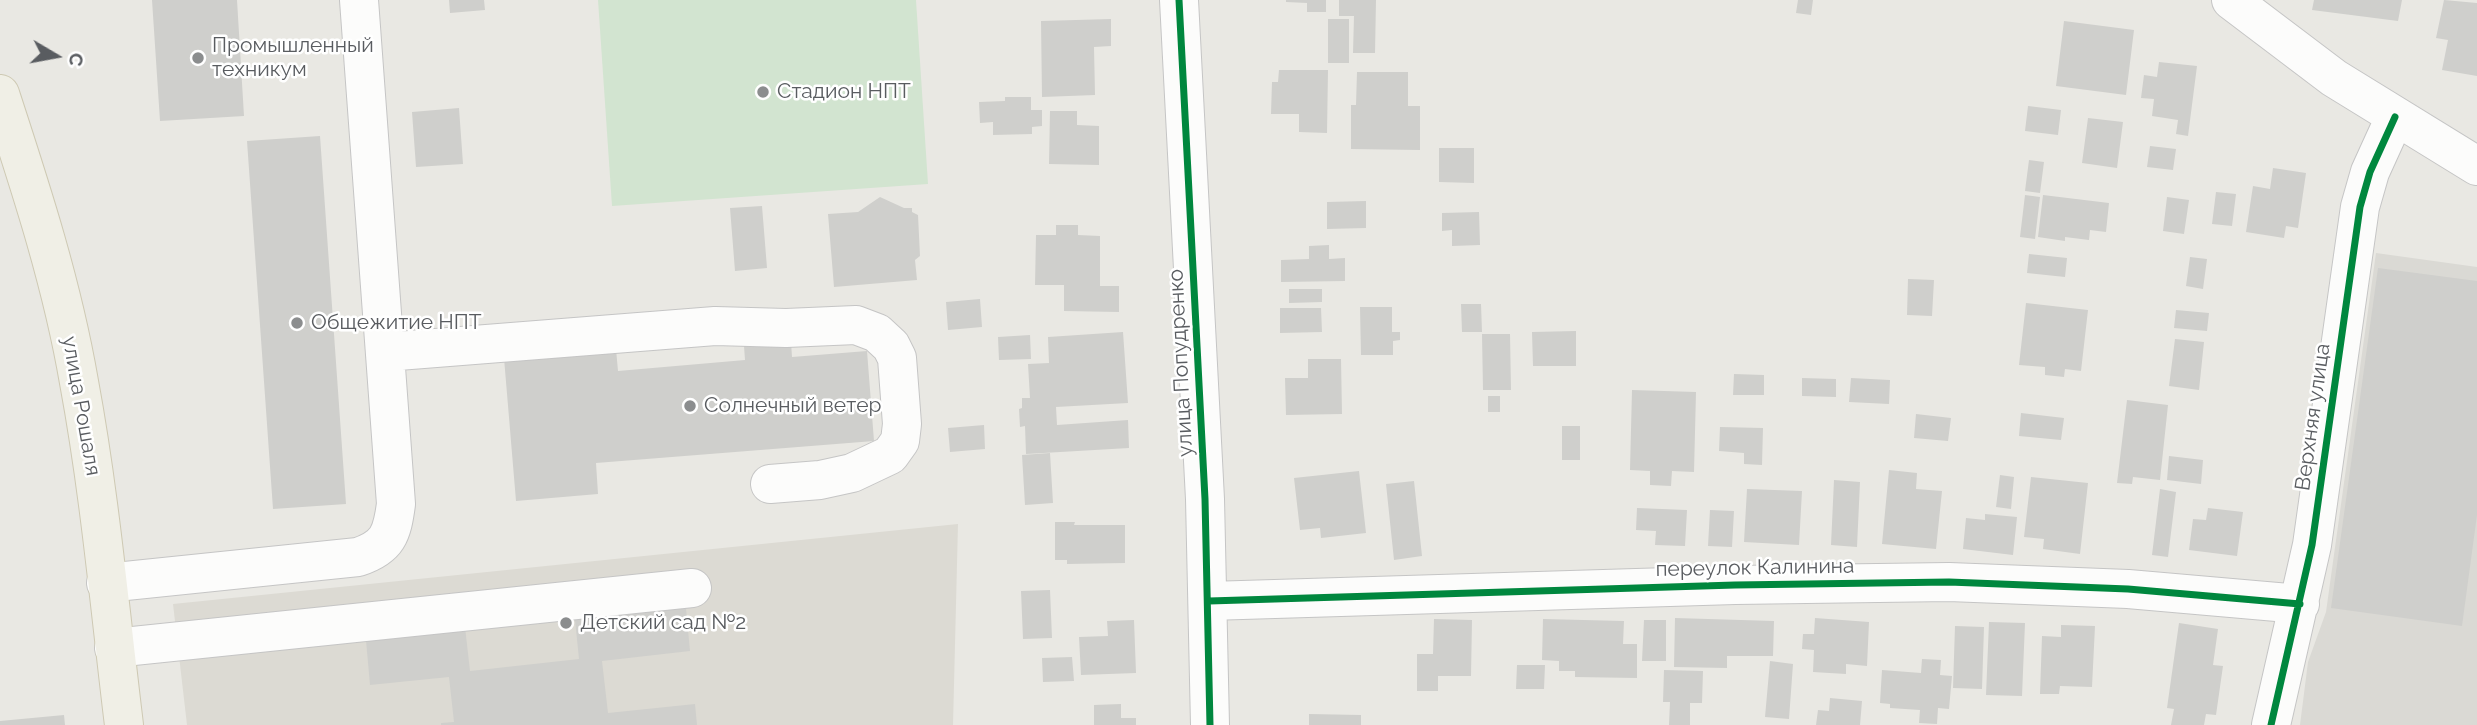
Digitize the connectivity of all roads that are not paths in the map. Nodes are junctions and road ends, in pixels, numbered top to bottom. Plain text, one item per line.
1 (359, 0) edge
2 (1179, 0) edge
3 (2231, 0) edge
4 (0, 94) edge
5 (2395, 117) junction
6 (2477, 166) edge
7 (385, 352) junction
8 (771, 484) dead end
9 (106, 583) junction
10 (692, 588) dead end
11 (1209, 601) junction
12 (2300, 604) junction
13 (114, 648) junction
14 (124, 725) edge
15 (1210, 725) edge
16 (2271, 725) edge

1 - 7 street
2 - 11 street, улица Попудренко
3 - 5 street
4 - 9 main road, улица Рошаля
5 - 6 street
5 - 12 street, Верхняя улица
7 - 8 street
7 - 9 street
9 - 13 main road, улица Рошаля
10 - 13 street
11 - 12 street, переулок Калинина
11 - 15 street, улица Попудренко
12 - 16 street, Верхняя улица
13 - 14 main road, улица Рошаля

